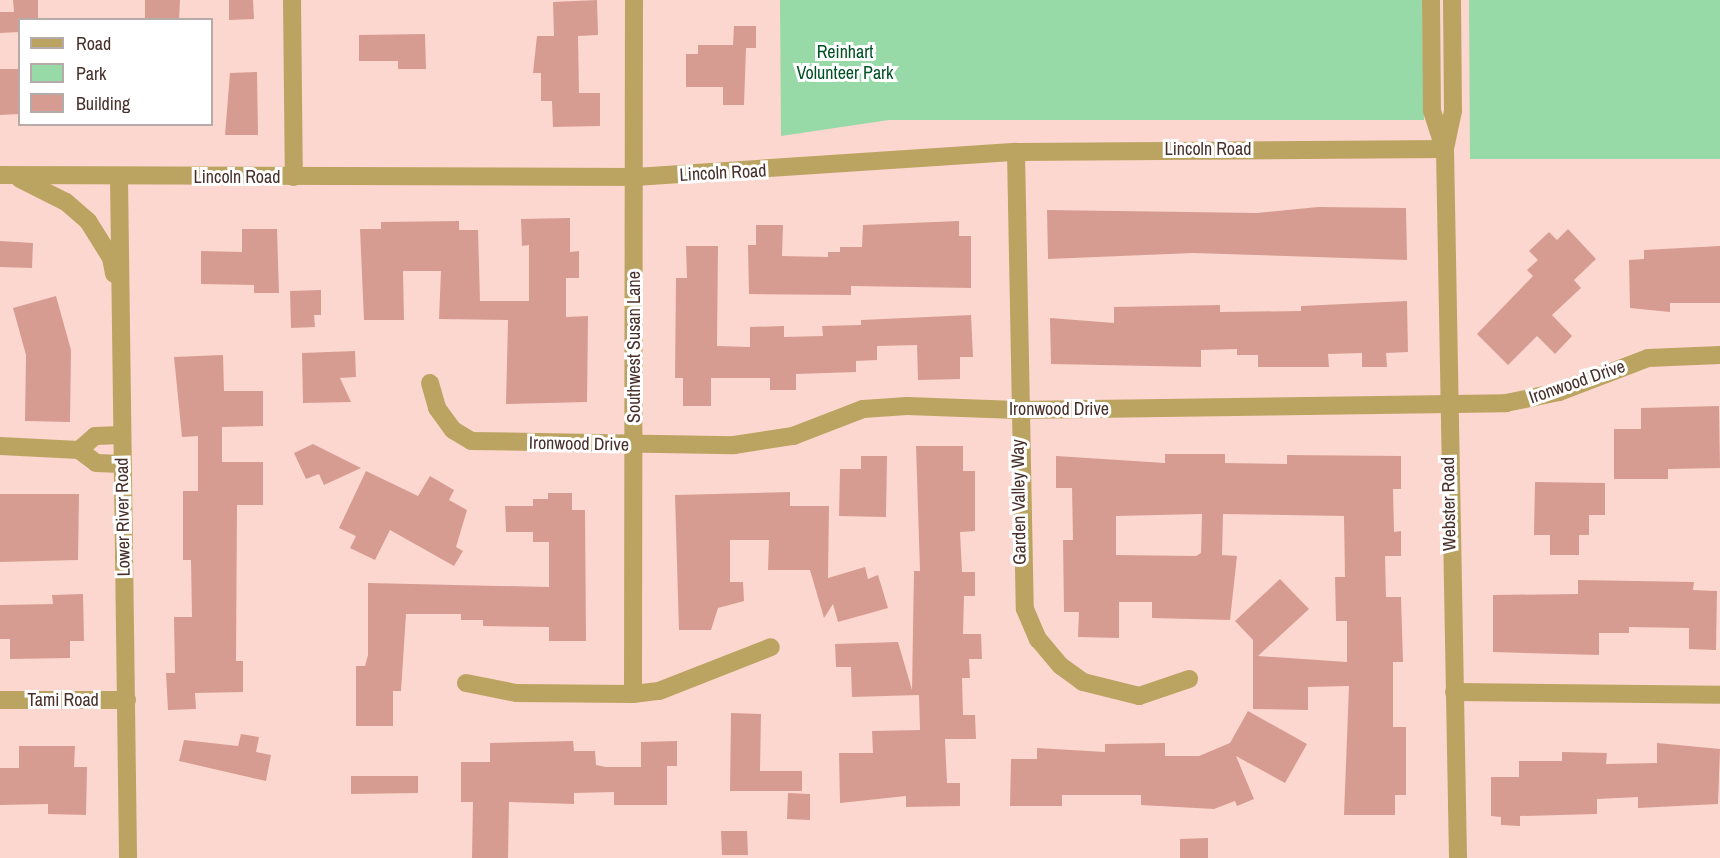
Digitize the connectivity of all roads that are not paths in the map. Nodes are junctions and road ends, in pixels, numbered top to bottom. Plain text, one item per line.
1 (292, 0) edge
2 (634, 0) edge
3 (1452, 4) edge
4 (1431, 5) edge
5 (1445, 149) junction
6 (1016, 152) junction
7 (5, 175) edge
8 (119, 177) junction
9 (294, 177) junction
10 (635, 177) junction
11 (120, 303) junction
12 (1720, 355) edge
13 (430, 383) dead end
14 (1447, 407) junction
15 (1017, 410) junction
16 (122, 435) junction
17 (634, 445) junction
18 (0, 446) edge
19 (79, 450) junction
20 (122, 464) junction
21 (771, 647) dead end
22 (1189, 679) dead end
23 (466, 683) dead end
24 (1454, 692) junction
25 (633, 694) junction
26 (1720, 695) edge
27 (0, 700) edge
28 (127, 700) junction
29 (128, 858) edge
30 (1458, 858) edge

1 - 9 street
2 - 10 street, Southwest Susan Lane
3 - 5 street, Webster Road
4 - 5 street, Webster Road
5 - 6 street, Lincoln Road
5 - 14 street, Webster Road
6 - 10 street, Lincoln Road
6 - 15 street, Garden Valley Way
7 - 8 street, Lincoln Road
7 - 11 street
8 - 9 street, Lincoln Road
8 - 11 street, Lower River Road
9 - 10 street, Lincoln Road
10 - 17 street, Southwest Susan Lane
11 - 16 street, Lower River Road
12 - 14 street, Ironwood Drive
13 - 17 street, Ironwood Drive
14 - 15 street, Ironwood Drive
14 - 24 street, Webster Road
15 - 17 street, Ironwood Drive
15 - 22 street, Garden Valley Way
16 - 19 street
16 - 20 street, Lower River Road
17 - 25 street, Southwest Susan Lane
18 - 19 street
19 - 20 street
20 - 28 street, Lower River Road
21 - 25 street
23 - 25 street
24 - 26 street
24 - 30 street, Webster Road
27 - 28 street, Tami Road
28 - 29 street, Lower River Road

